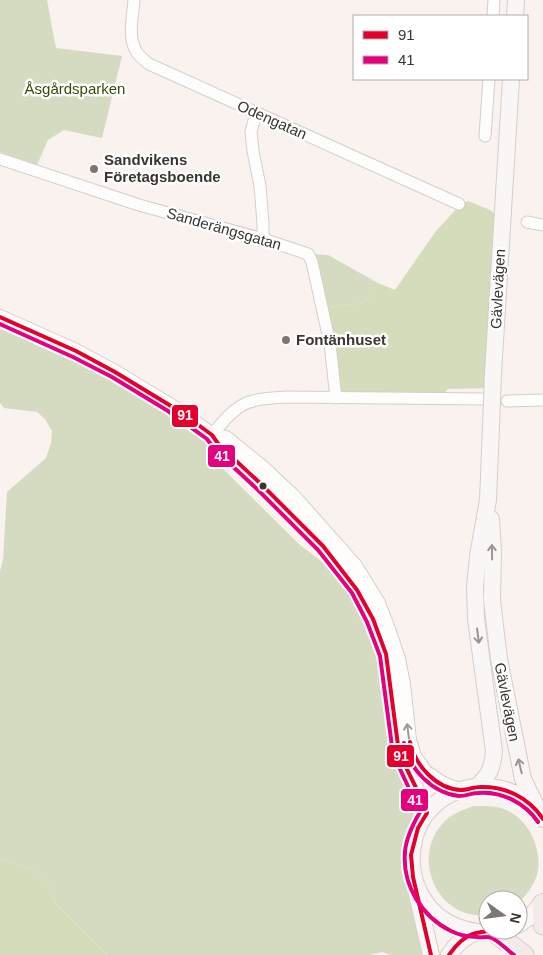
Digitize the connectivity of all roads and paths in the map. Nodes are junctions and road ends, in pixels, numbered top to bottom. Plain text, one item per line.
1 (134, 0) edge
2 (494, 0) edge
3 (516, 0) edge
4 (493, 15) edge
5 (515, 15) edge
6 (489, 80) edge
7 (511, 80) edge
8 (256, 113) junction
9 (485, 136) dead end
10 (0, 159) edge
11 (459, 204) dead end
12 (528, 222) dead end
13 (543, 225) edge
14 (263, 239) junction
15 (0, 318) edge
16 (336, 398) junction
17 (483, 399) dead end
18 (543, 400) edge
19 (507, 401) dead end
20 (212, 435) junction
21 (488, 500) junction
22 (398, 700) junction
23 (477, 786) junction
24 (459, 790) junction
25 (426, 814) junction
26 (541, 815) edge
27 (413, 877) junction
28 (542, 903) edge
29 (528, 918) edge
30 (543, 925) edge
31 (478, 929) edge
32 (478, 934) edge
33 (504, 940) edge
34 (431, 955) edge
35 (449, 955) edge
36 (524, 955) edge

1 - 8 street, Odengatan
2 - 4 street
3 - 5 main road
6 - 9 street
7 - 21 main road, Gävlevägen, bridge
8 - 11 street, Odengatan
8 - 14 street
10 - 14 street, Sanderängsgatan
12 - 13 street
14 - 16 street, Sanderängsgatan
15 - 20 street
16 - 17 street
16 - 20 street
18 - 19 street
20 - 22 street
21 -> 23 main road, Gävlevägen
26 -> 21 main road, Gävlevägen
24 -> 22 street
22 - 25 street
23 - 24 main road
23 - 26 main road
24 - 25 main road
25 - 27 main road
27 - 31 main road
27 - 34 main road
28 - 29 main road
28 - 30 highway
32 - 35 main road
33 - 36 highway

